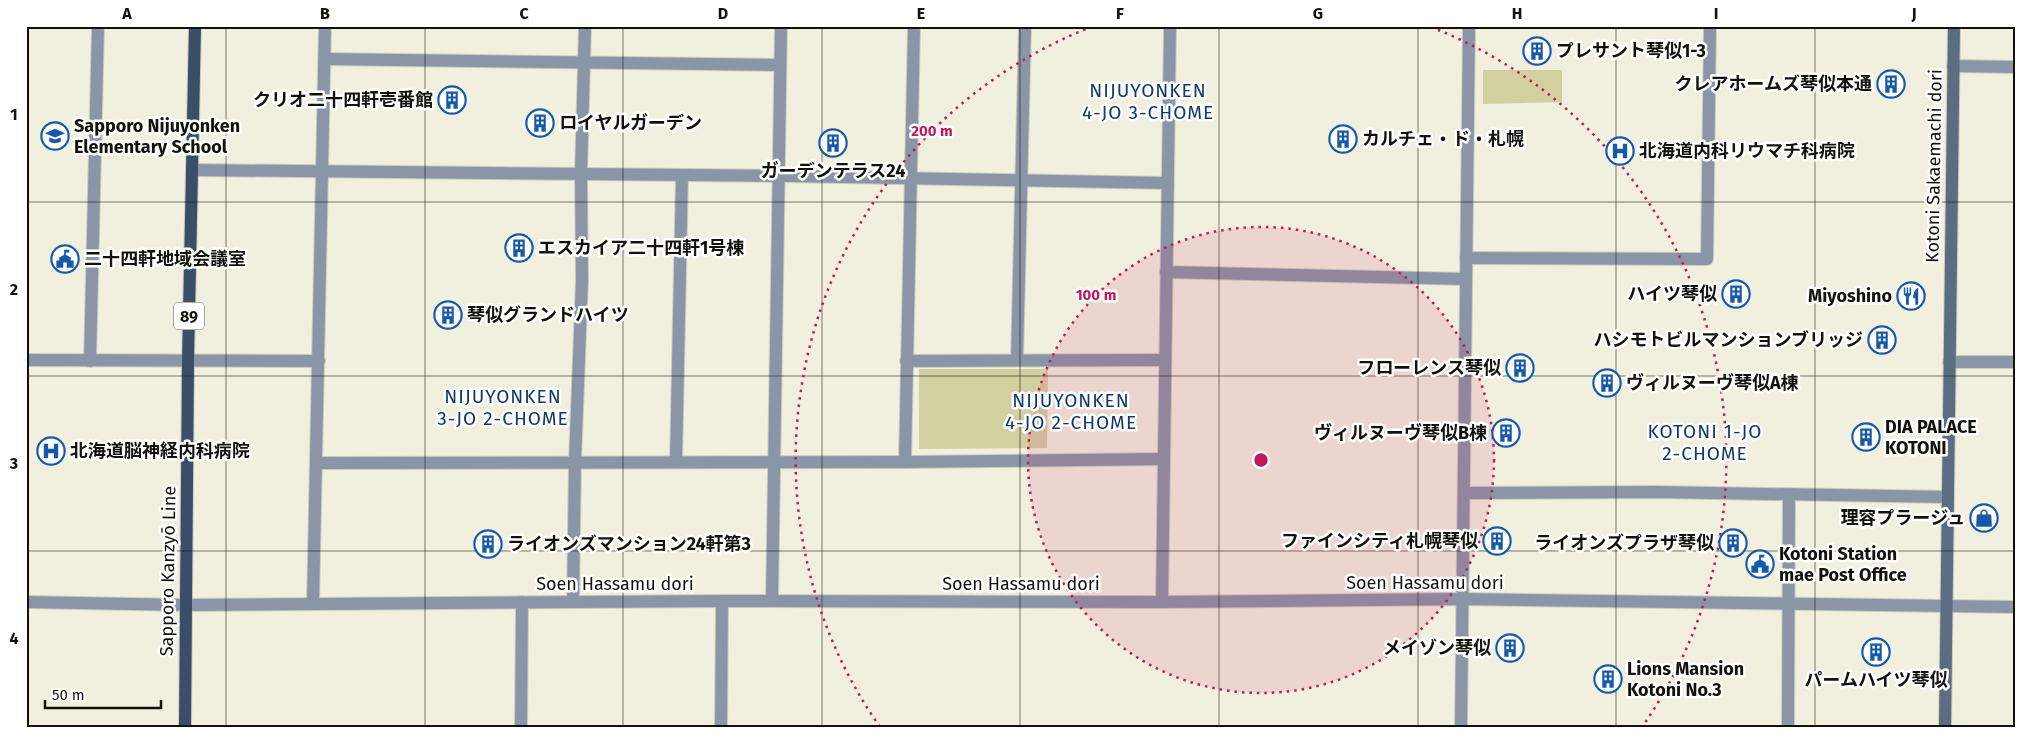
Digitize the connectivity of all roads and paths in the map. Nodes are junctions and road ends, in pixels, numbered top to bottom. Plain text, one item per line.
1 (98, 26) edge
2 (195, 26) edge
3 (325, 26) edge
4 (584, 26) edge
5 (781, 26) edge
6 (914, 26) edge
7 (1024, 26) edge
8 (1170, 26) edge
9 (1469, 26) edge
10 (1710, 26) edge
11 (1954, 26) edge
12 (325, 59) junction
13 (584, 62) junction
14 (780, 65) junction
15 (1953, 66) junction
16 (2015, 67) edge
17 (192, 170) junction
18 (322, 172) junction
19 (581, 174) junction
20 (682, 174) junction
21 (779, 176) junction
22 (910, 178) junction
23 (1021, 180) junction
24 (1167, 183) junction
25 (1466, 258) junction
26 (1166, 272) junction
27 (1466, 279) junction
28 (26, 360) edge
29 (1017, 360) junction
30 (1164, 360) junction
31 (90, 361) junction
32 (319, 361) junction
33 (906, 361) junction
34 (188, 362) junction
35 (1949, 362) junction
36 (2015, 362) edge
37 (1163, 459) junction
38 (575, 461) junction
39 (317, 462) junction
40 (676, 462) junction
41 (774, 462) junction
42 (905, 462) junction
43 (1464, 493) junction
44 (1789, 495) junction
45 (1947, 497) junction
46 (1462, 599) junction
47 (722, 601) junction
48 (772, 601) junction
49 (26, 602) edge
50 (522, 602) junction
51 (573, 602) junction
52 (1162, 602) junction
53 (313, 603) junction
54 (1789, 604) junction
55 (185, 605) junction
56 (1946, 607) junction
57 (2015, 608) edge
58 (185, 727) edge
59 (521, 727) edge
60 (721, 727) edge
61 (1461, 727) edge
62 (1788, 727) edge
63 (1945, 727) edge

1 - 31 street
2 - 17 main road, Sapporo Kanzyō Line / 89
3 - 12 street
4 - 13 street
5 - 14 street
6 - 22 street
7 - 23 street
8 - 24 street
9 - 25 street
10 - 25 street
11 - 15 main road, Kotoni Sakaemachi dori
12 - 13 street
12 - 18 street
13 - 14 street
13 - 19 street
14 - 21 street
15 - 16 street
15 - 35 main road, Kotoni Sakaemachi dori
17 - 18 street
17 - 34 main road, Sapporo Kanzyō Line / 89
18 - 19 street
18 - 32 street
19 - 20 street
19 - 38 street
20 - 21 street
20 - 40 street
21 - 22 street
21 - 41 street
22 - 23 street
22 - 33 street
23 - 24 street
23 - 29 street
24 - 26 street
25 - 27 street
26 - 27 street
26 - 30 street
27 - 43 street
28 - 31 street
29 - 30 street
29 - 33 street
30 - 37 street
31 - 34 street
32 - 34 street
32 - 39 street
33 - 42 street
34 - 55 main road, Sapporo Kanzyō Line / 89
35 - 36 street
35 - 45 main road, Kotoni Sakaemachi dori
37 - 42 street
37 - 52 street
38 - 39 street
38 - 40 street
38 - 51 street
39 - 53 street
40 - 41 street
41 - 42 street
41 - 48 street
43 - 44 street
43 - 46 street
44 - 45 street
44 - 54 street
45 - 56 main road, Kotoni Sakaemachi dori
46 - 52 street, Soen Hassamu dori
46 - 54 street, Soen Hassamu dori
46 - 61 street
47 - 48 street, Soen Hassamu dori
47 - 51 street, Soen Hassamu dori
47 - 60 street
48 - 52 street, Soen Hassamu dori
49 - 55 street, Soen Hassamu dori
50 - 51 street, Soen Hassamu dori
50 - 53 street, Soen Hassamu dori
50 - 59 street
53 - 55 street, Soen Hassamu dori
54 - 56 street, Soen Hassamu dori
54 - 62 street
55 - 58 main road, Sapporo Kanzyō Line / 89
56 - 57 street, Soen Hassamu dori
56 - 63 main road, Kotoni Sakaemachi dori

